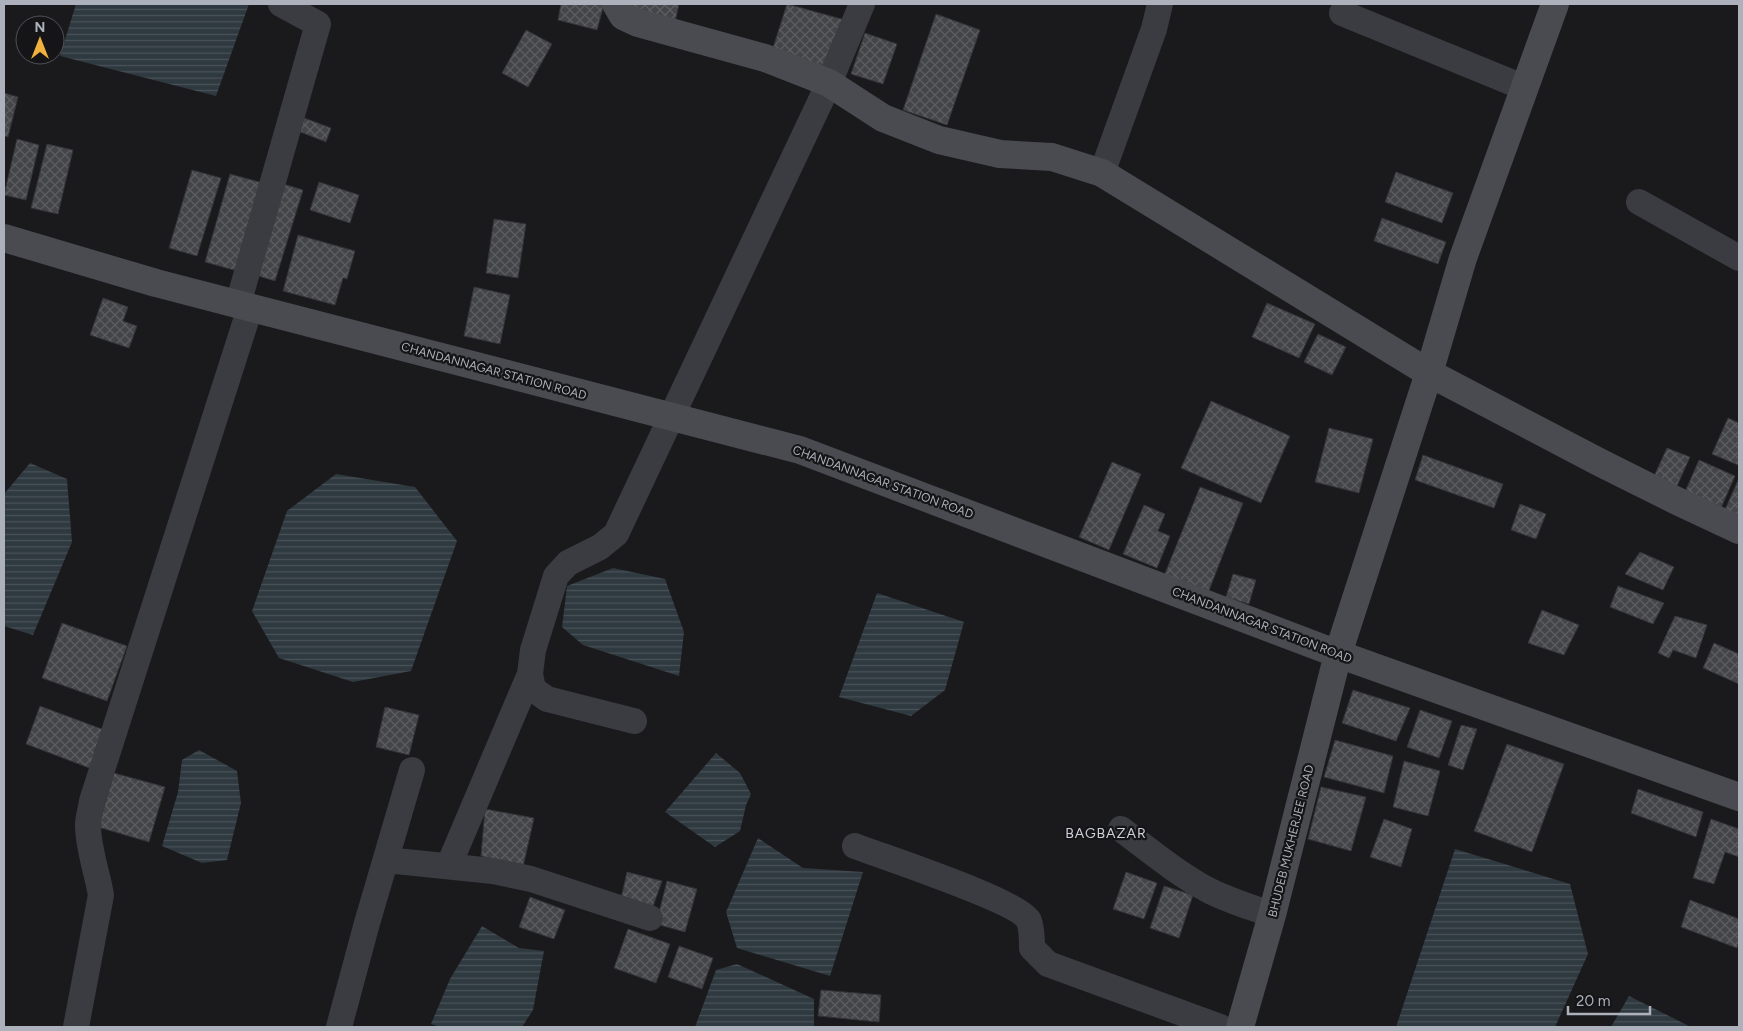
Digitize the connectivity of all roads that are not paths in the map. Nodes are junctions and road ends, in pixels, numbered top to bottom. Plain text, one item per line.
1 (281, 4) edge
2 (616, 4) edge
3 (862, 4) edge
4 (1160, 4) edge
5 (1555, 4) edge
6 (1342, 13) dead end
7 (829, 83) junction
8 (1524, 88) junction
9 (1102, 173) junction
10 (1639, 202) dead end
11 (4, 238) edge
12 (1739, 258) edge
13 (244, 306) junction
14 (1429, 372) junction
15 (671, 417) junction
16 (1739, 530) edge
17 (1338, 654) junction
18 (530, 674) junction
19 (634, 721) dead end
20 (412, 770) dead end
21 (1739, 797) edge
22 (1121, 830) dead end
23 (855, 846) dead end
24 (386, 860) junction
25 (449, 865) junction
26 (1272, 915) junction
27 (650, 918) dead end
28 (76, 1027) edge
29 (339, 1027) edge
30 (1220, 1027) edge
31 (1240, 1027) edge

1 - 13 street
2 - 7 main road
3 - 7 street
4 - 9 street
5 - 8 main road, BHUDEB MUKHERJEE ROAD
6 - 8 street
7 - 9 main road
7 - 15 street
8 - 14 main road, BHUDEB MUKHERJEE ROAD
9 - 14 main road
10 - 12 street
11 - 13 main road, CHANDANNAGAR STATION ROAD
13 - 15 main road, CHANDANNAGAR STATION ROAD
13 - 28 street
14 - 16 main road
14 - 17 main road, BHUDEB MUKHERJEE ROAD
15 - 17 main road, CHANDANNAGAR STATION ROAD
15 - 18 street
17 - 21 main road, CHANDANNAGAR STATION ROAD
17 - 26 main road, BHUDEB MUKHERJEE ROAD
18 - 19 street
18 - 25 street
20 - 24 street
22 - 26 street
23 - 30 street
24 - 25 street
24 - 29 street
25 - 27 street
26 - 31 main road, BHUDEB MUKHERJEE ROAD

